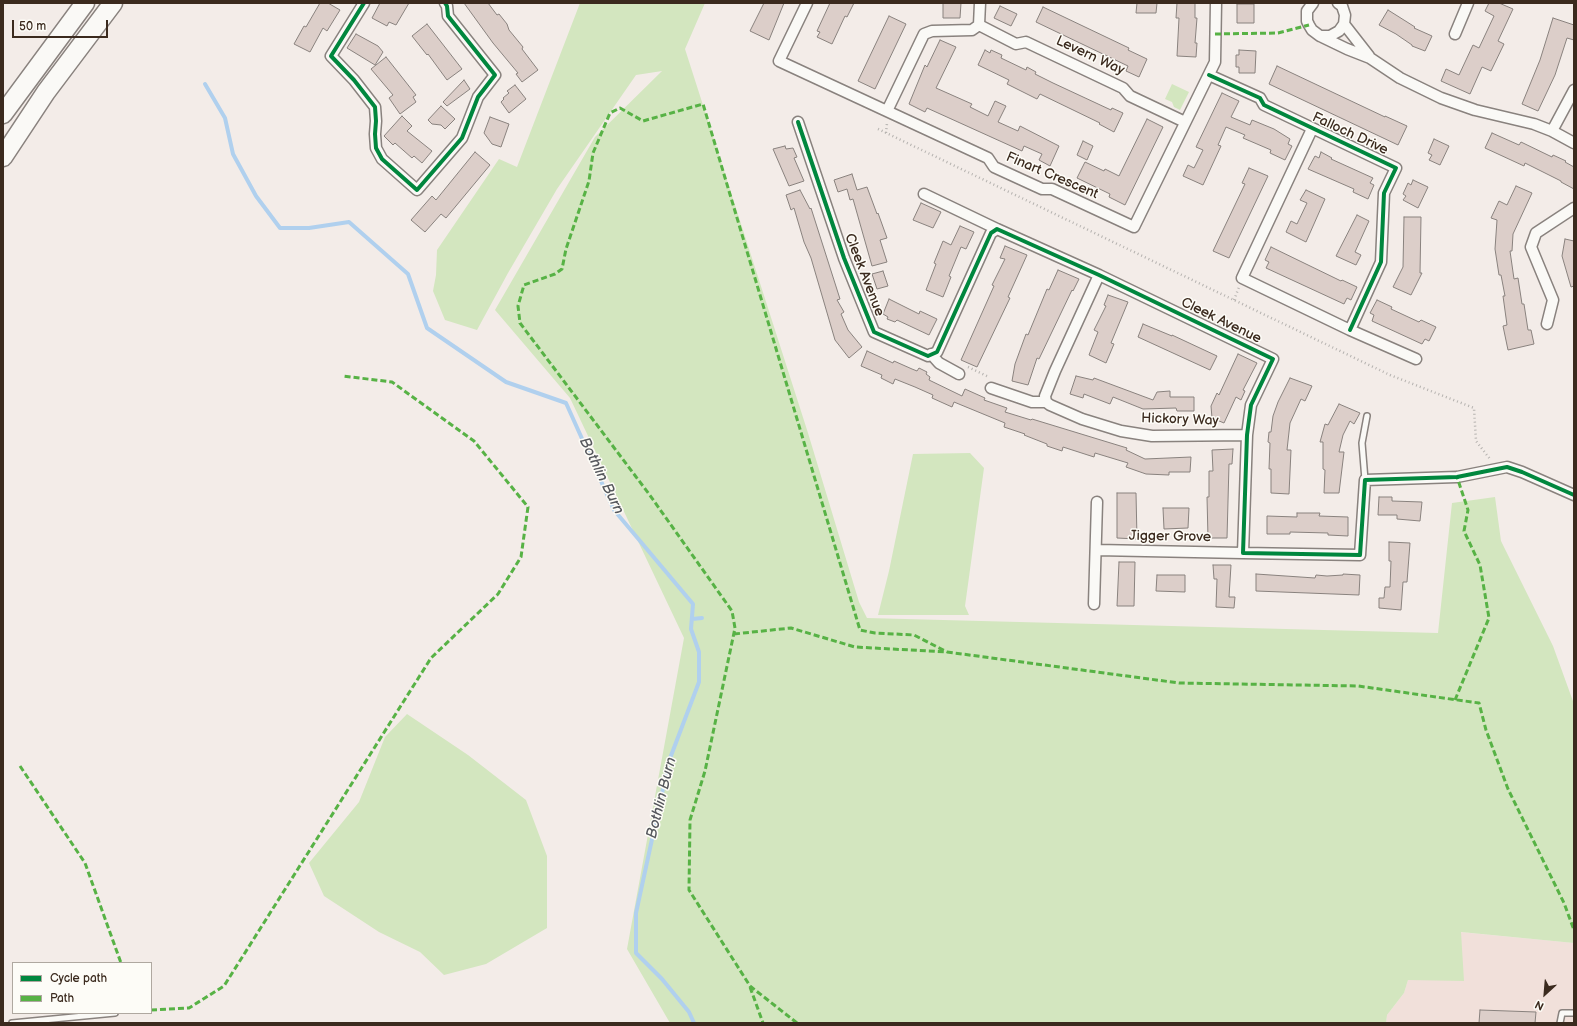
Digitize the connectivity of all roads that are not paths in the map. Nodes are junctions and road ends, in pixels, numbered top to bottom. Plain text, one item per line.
1 (85, 3) edge
2 (114, 3) edge
3 (364, 3) edge
4 (445, 3) edge
5 (808, 3) edge
6 (980, 3) edge
7 (1216, 3) edge
8 (1303, 3) edge
9 (1313, 3) edge
10 (1468, 3) edge
11 (1342, 4) edge
12 (1307, 16) junction
13 (1344, 24) junction
14 (979, 25) junction
15 (1455, 34) dead end
16 (1320, 36) junction
17 (1370, 58) junction
18 (1209, 75) junction
19 (1574, 90) edge
20 (887, 111) junction
21 (3, 114) edge
22 (798, 122) dead end
23 (1186, 122) junction
24 (1312, 129) junction
25 (1552, 130) junction
26 (1574, 143) edge
27 (3, 157) edge
28 (924, 194) dead end
29 (1574, 208) edge
30 (997, 229) junction
31 (1098, 275) junction
32 (1548, 324) dead end
33 (1350, 330) junction
34 (932, 354) junction
35 (1416, 359) dead end
36 (958, 374) dead end
37 (991, 388) dead end
38 (1046, 402) junction
39 (1367, 416) dead end
40 (1247, 435) junction
41 (1365, 480) junction
42 (1574, 495) edge
43 (1097, 502) dead end
44 (1097, 550) junction
45 (1243, 553) junction
46 (1094, 604) dead end
47 (1574, 1013) edge
48 (105, 1014) edge
49 (12, 1023) edge
50 (1560, 1023) edge

1 - 21 highway
2 - 27 highway
3 - 4 street
5 - 20 street, Finart Crescent
6 - 14 street
7 - 18 street, Finart Crescent
8 - 12 street
9 - 12 street
10 - 15 street
11 - 13 street
12 - 16 street
13 - 16 street
13 - 17 street
14 - 20 street
14 - 23 street, Levern Way
16 - 17 street
17 - 25 street
18 - 23 street, Finart Crescent
18 - 24 street, Falloch Drive
19 - 25 street
20 - 23 street, Finart Crescent
22 - 34 street, Cleek Avenue
24 - 33 street, Falloch Drive
24 - 33 street, Falloch Drive
25 - 26 street
28 - 30 street, Cleek Avenue
29 - 32 street
30 - 31 street, Cleek Avenue
30 - 34 street
31 - 38 street
31 - 40 street, Cleek Avenue
33 - 35 street, Falloch Drive
34 - 36 street, Cleek Avenue
37 - 38 street, Hickory Way
38 - 40 street, Hickory Way
39 - 41 lane
40 - 45 street, Cleek Avenue
41 - 42 street
41 - 45 street
43 - 44 street
44 - 45 street, Jigger Grove
44 - 46 street
47 - 50 lane
48 - 49 lane

